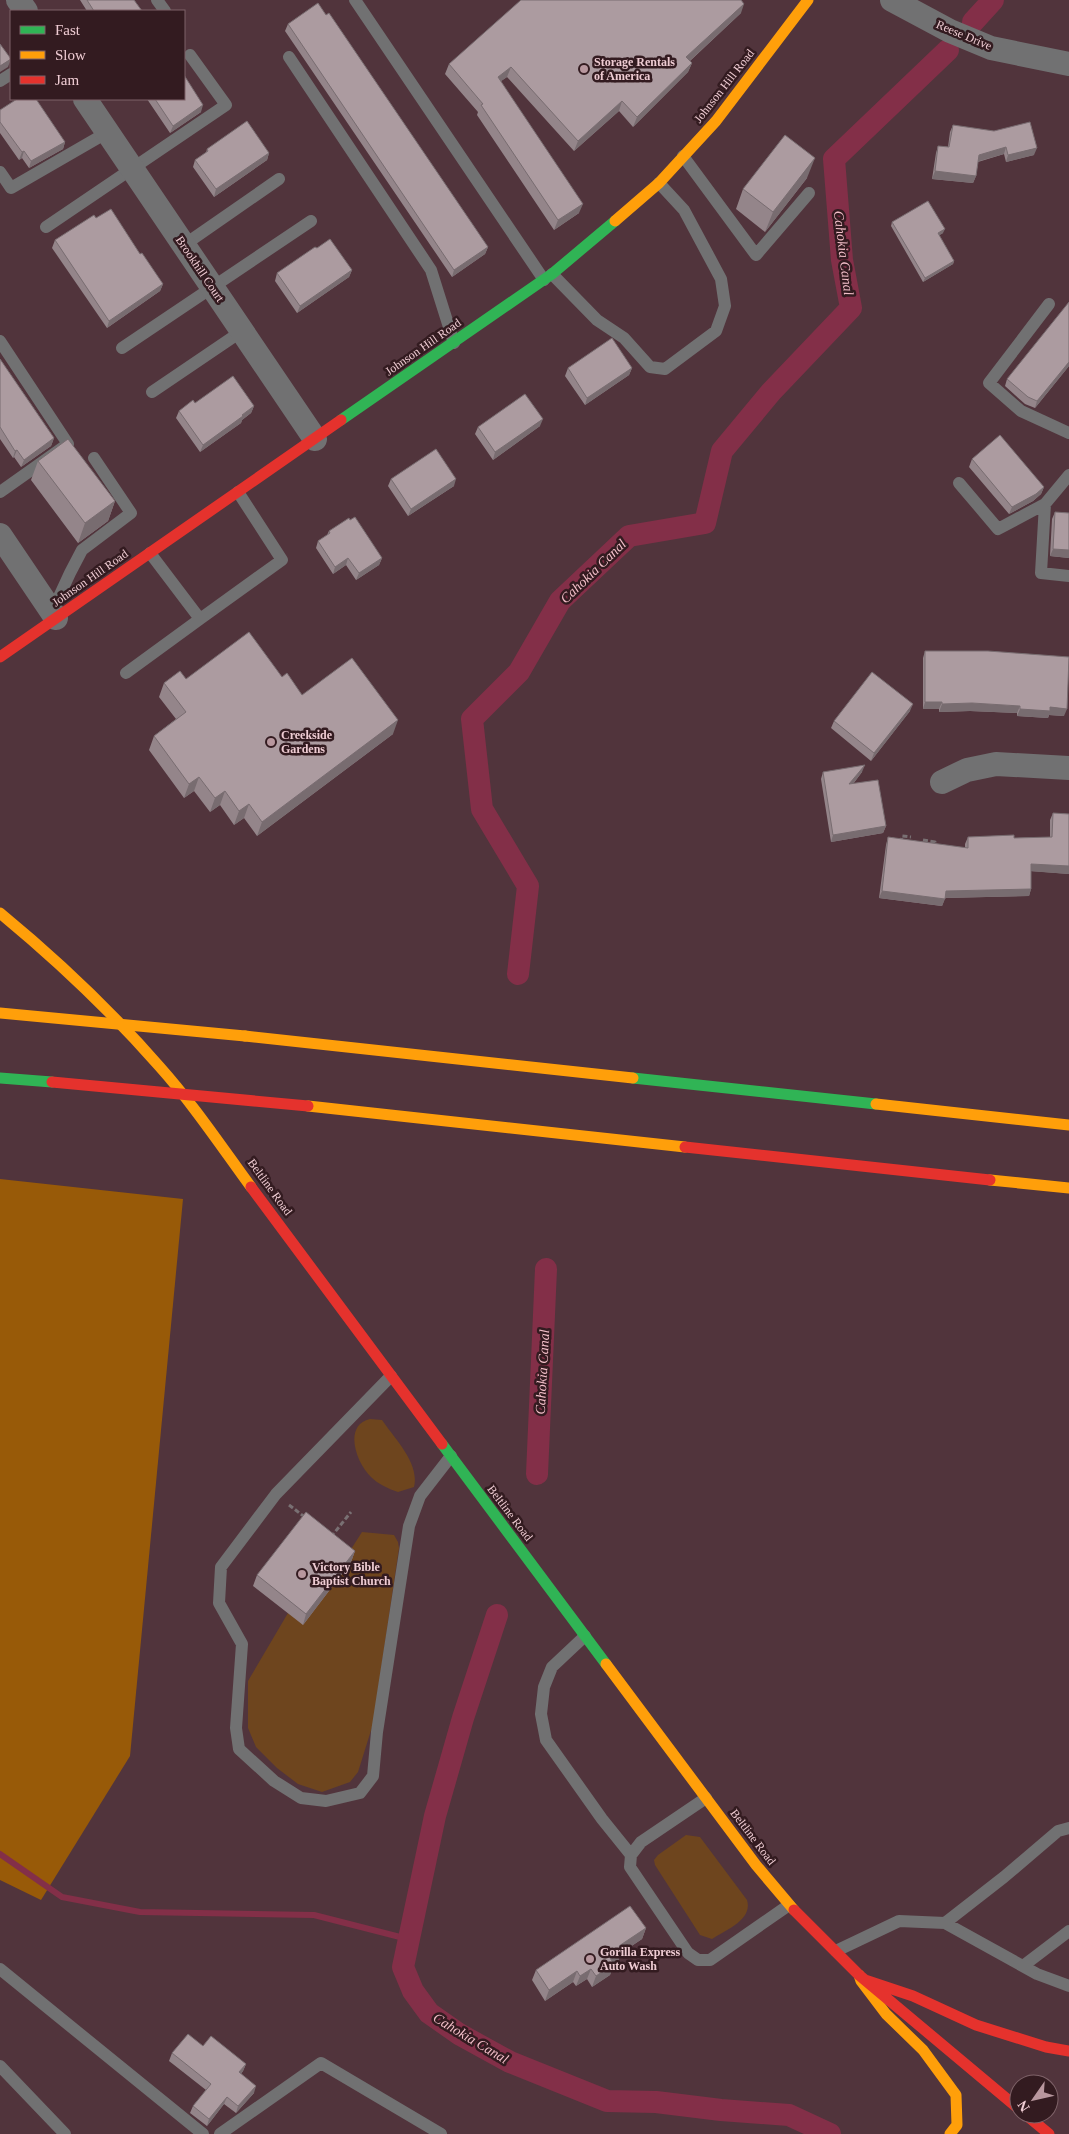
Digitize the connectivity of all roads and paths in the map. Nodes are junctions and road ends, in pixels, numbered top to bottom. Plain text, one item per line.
1 (355, 0) edge
2 (808, 0) edge
3 (892, 0) edge
4 (190, 55) dead end
5 (289, 57) dead end
6 (1069, 64) edge
7 (86, 100) edge
8 (108, 132) junction
9 (683, 156) junction
10 (133, 170) junction
11 (0, 172) edge
12 (279, 179) dead end
13 (659, 183) junction
14 (809, 193) edge
15 (310, 221) dead end
16 (46, 227) dead end
17 (184, 245) junction
18 (548, 277) junction
19 (212, 287) junction
20 (1049, 304) dead end
21 (242, 331) junction
22 (0, 341) edge
23 (454, 343) junction
24 (122, 348) dead end
25 (152, 392) dead end
26 (1069, 433) edge
27 (315, 439) junction
28 (94, 458) dead end
29 (1069, 475) edge
30 (959, 483) dead end
31 (0, 492) edge
32 (238, 492) junction
33 (1045, 504) junction
34 (0, 535) edge
35 (150, 553) junction
36 (1069, 576) edge
37 (54, 615) junction
38 (200, 619) junction
39 (0, 657) edge
40 (126, 673) dead end
41 (1069, 768) edge
42 (942, 782) dead end
43 (911, 837) dead end
44 (923, 840) edge
45 (900, 852) edge
46 (933, 856) edge
47 (0, 913) edge
48 (0, 1014) edge
49 (0, 1078) edge
50 (1069, 1125) edge
51 (1069, 1188) edge
52 (391, 1376) junction
53 (451, 1456) junction
54 (276, 1494) junction
55 (351, 1512) dead end
56 (310, 1521) edge
57 (324, 1532) edge
58 (331, 1538) junction
59 (327, 1542) edge
60 (585, 1636) junction
61 (706, 1798) junction
62 (1069, 1828) edge
63 (632, 1855) junction
64 (789, 1905) junction
65 (945, 1923) junction
66 (1069, 1931) edge
67 (836, 1951) junction
68 (1023, 1966) junction
69 (0, 1969) edge
70 (862, 1978) junction
71 (1069, 1986) edge
72 (1069, 2051) edge
73 (0, 2066) edge
74 (1009, 2101) edge
75 (1036, 2124) edge
76 (65, 2134) edge
77 (203, 2134) edge
78 (220, 2134) edge
79 (441, 2134) edge
80 (950, 2134) edge
81 (1048, 2134) edge

1 - 18 lane
2 - 9 main road, Johnson Hill Road
3 - 6 street, Reese Drive
4 - 10 lane
5 - 23 lane
7 - 8 street, Brookhill Court
8 - 10 street, Brookhill Court
8 - 11 lane
9 - 13 main road, Johnson Hill Road
9 - 14 lane
10 - 16 lane
10 - 17 street, Brookhill Court
12 - 17 lane
13 - 18 main road, Johnson Hill Road
13 - 18 lane
15 - 19 lane
17 - 19 street, Brookhill Court
18 - 23 main road, Johnson Hill Road
19 - 21 street, Brookhill Court
19 - 24 lane
20 - 26 lane
21 - 25 lane
21 - 27 street, Brookhill Court
22 - 31 lane
23 - 27 main road, Johnson Hill Road
27 - 32 main road, Johnson Hill Road
28 - 37 lane
29 - 33 lane
30 - 33 lane
32 - 35 main road, Johnson Hill Road
32 - 38 lane
33 - 36 lane
34 - 37 street
35 - 37 main road, Johnson Hill Road
35 - 38 lane
37 - 39 main road, Johnson Hill Road
38 - 40 lane
41 - 42 street
43 - 45 path
44 - 46 path
47 - 52 main road, Beltline Road
48 - 50 main road, bridge
49 - 51 main road, bridge
52 - 53 main road, Beltline Road
52 - 54 lane
53 - 54 lane
53 - 60 main road, Beltline Road
54 - 56 path
55 - 58 path
57 - 58 path
58 - 59 path
60 - 61 main road, Beltline Road
60 - 63 lane
61 - 63 lane
61 - 64 main road, Beltline Road
62 - 65 lane
63 - 64 lane
64 - 67 main road, Beltline Road
65 - 67 lane
65 - 68 lane
66 - 68 lane
67 - 70 main road, Beltline Road
68 - 71 lane
69 - 77 lane
70 - 72 main road
70 - 74 main road, Beltline Road
70 - 80 main road
73 - 76 lane
75 - 81 main road
78 - 79 lane

